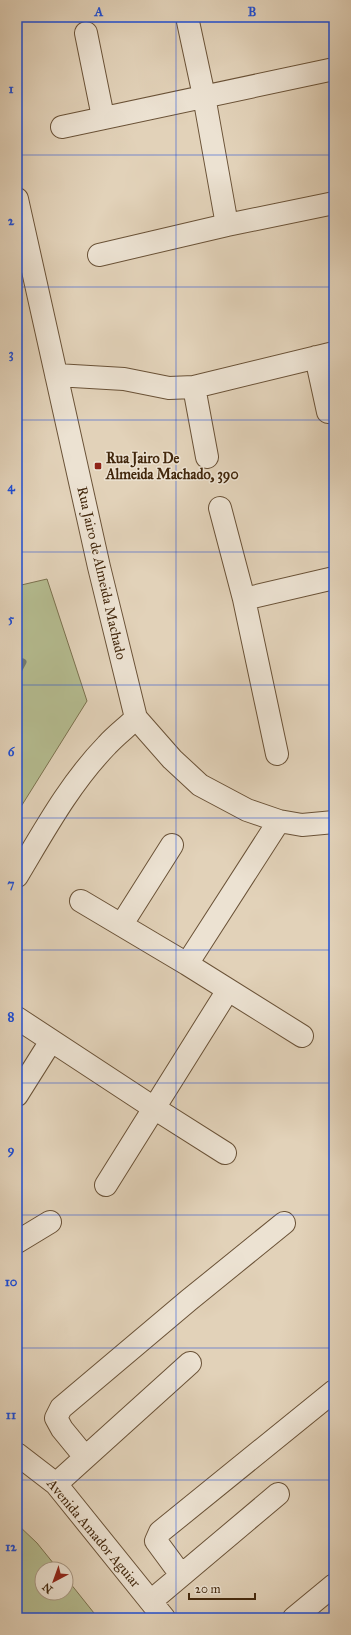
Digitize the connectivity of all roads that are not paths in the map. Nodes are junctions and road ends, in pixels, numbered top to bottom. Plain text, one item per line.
1 (187, 17) edge
2 (86, 33) dead end
3 (334, 69) edge
4 (204, 96) junction
5 (102, 117) junction
6 (62, 127) dead end
7 (17, 199) edge
8 (334, 203) edge
9 (227, 225) junction
10 (99, 254) dead end
11 (325, 355) edge
12 (56, 375) junction
13 (194, 387) junction
14 (328, 412) dead end
15 (207, 457) dead end
16 (220, 508) dead end
17 (334, 578) edge
18 (244, 599) junction
19 (136, 718) junction
20 (277, 754) dead end
21 (279, 821) junction
22 (334, 822) edge
23 (172, 845) dead end
24 (17, 876) edge
25 (81, 901) dead end
26 (122, 924) junction
27 (187, 964) junction
28 (228, 990) junction
29 (17, 1018) edge
30 (302, 1036) dead end
31 (51, 1041) junction
32 (17, 1095) edge
33 (154, 1108) junction
34 (225, 1152) dead end
35 (106, 1185) dead end
36 (50, 1222) dead end
37 (284, 1223) dead end
38 (18, 1240) edge
39 (190, 1363) dead end
40 (334, 1391) edge
41 (17, 1454) edge
42 (85, 1457) junction
43 (56, 1484) junction
44 (278, 1494) dead end
45 (182, 1575) junction
46 (334, 1585) edge
47 (151, 1601) junction
48 (164, 1618) edge
49 (294, 1618) edge

1 - 4 street
2 - 5 street
3 - 4 street
4 - 5 street
4 - 9 street
5 - 6 street
7 - 12 street, Rua Jairo de Almeida Machado
8 - 9 street
9 - 10 street
11 - 13 street
11 - 14 street
12 - 13 street
12 - 19 street, Rua Jairo de Almeida Machado
13 - 15 street
16 - 18 street
17 - 18 street
18 - 20 street
19 - 21 street, Rua Jairo de Almeida Machado
19 - 24 street
21 - 22 street, Rua Jairo de Almeida Machado
21 - 27 street
23 - 26 street
25 - 26 street
26 - 27 street
27 - 28 street
28 - 30 street
28 - 33 street
29 - 31 street
31 - 32 street
31 - 33 street
33 - 34 street
33 - 35 street
36 - 38 street
37 - 42 street
39 - 42 street
40 - 45 street
41 - 43 street, Avenida Amador Aguiar
42 - 43 street
43 - 47 street, Avenida Amador Aguiar
44 - 45 street
45 - 47 street
46 - 49 street
47 - 48 street, Avenida Amador Aguiar

